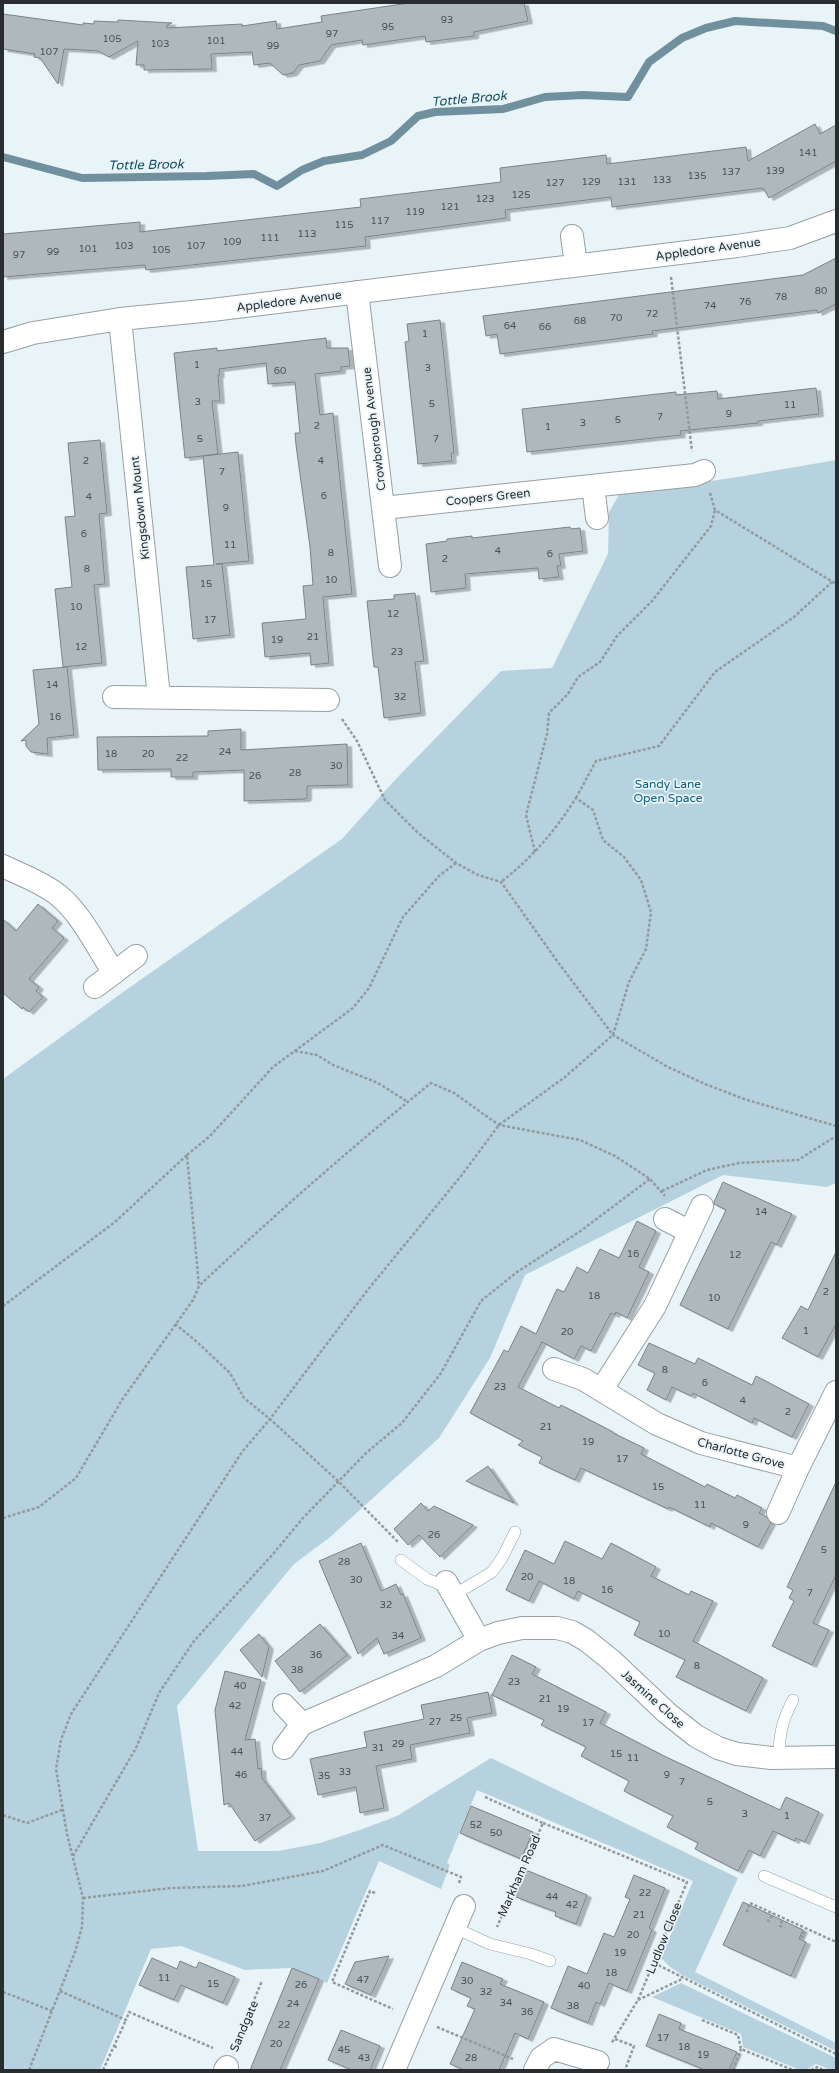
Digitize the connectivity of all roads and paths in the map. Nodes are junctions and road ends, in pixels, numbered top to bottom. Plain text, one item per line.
1 (836, 221) edge
2 (572, 236) dead end
3 (668, 255) junction
4 (576, 265) junction
5 (357, 292) junction
6 (120, 319) junction
7 (3, 342) edge
8 (699, 473) junction
9 (593, 486) junction
10 (383, 508) junction
11 (715, 510) junction
12 (597, 518) dead end
13 (390, 566) dead end
14 (832, 582) junction
15 (836, 584) edge
16 (114, 697) dead end
17 (159, 697) junction
18 (328, 700) joint
19 (576, 798) junction
20 (535, 853) junction
21 (456, 863) junction
22 (3, 866) edge
23 (501, 882) junction
24 (136, 956) dead end
25 (114, 973) junction
26 (95, 987) dead end
27 (613, 1035) junction
28 (295, 1051) junction
29 (408, 1102) junction
30 (499, 1125) junction
31 (836, 1126) edge
32 (836, 1136) edge
33 (187, 1155) junction
34 (650, 1179) junction
35 (662, 1191) junction
36 (702, 1206) dead end
37 (665, 1219) joint
38 (690, 1232) junction
39 (199, 1286) junction
40 (3, 1306) edge
41 (175, 1324) junction
42 (554, 1369) dead end
43 (602, 1389) junction
44 (836, 1392) edge
45 (270, 1419) junction
46 (798, 1468) junction
47 (338, 1481) junction
48 (367, 1511) dead end
49 (778, 1512) dead end
50 (3, 1518) edge
51 (515, 1532) dead end
52 (401, 1560) dead end
53 (450, 1589) junction
54 (479, 1640) junction
55 (793, 1700) dead end
56 (284, 1704) dead end
57 (302, 1724) junction
58 (284, 1748) dead end
59 (836, 1757) edge
60 (779, 1758) junction
61 (485, 1798) dead end
62 (62, 1810) junction
63 (3, 1815) edge
64 (543, 1823) junction
65 (73, 1856) junction
66 (446, 1870) dead end
67 (764, 1876) dead end
68 (375, 1893) dead end
69 (83, 1898) junction
70 (464, 1906) dead end
71 (836, 1907) edge
72 (748, 1912) dead end
73 (773, 1913) junction
74 (783, 1918) junction
75 (768, 1920) dead end
76 (782, 1927) dead end
77 (454, 1928) junction
78 (806, 1929) junction
79 (801, 1936) dead end
80 (836, 1942) edge
81 (490, 1944) junction
82 (550, 1961) dead end
83 (654, 1963) junction
84 (682, 1979) junction
85 (262, 1981) dead end
86 (60, 1991) junction
87 (3, 1992) edge
88 (638, 2000) junction
89 (52, 2011) junction
90 (398, 2011) dead end
91 (126, 2020) junction
92 (702, 2020) dead end
93 (442, 2030) dead end
94 (616, 2039) junction
95 (114, 2046) junction
96 (118, 2048) dead end
97 (741, 2049) junction
98 (836, 2054) edge
99 (598, 2062) joint
100 (228, 2064) edge
101 (536, 2069) edge
102 (29, 2070) edge
103 (103, 2070) edge
104 (394, 2070) edge
105 (625, 2070) edge
106 (733, 2070) edge
107 (793, 2070) edge
108 (811, 2070) edge
109 (823, 2070) edge

1 - 3 street, Appledore Avenue
2 - 4 street
3 - 4 street, Appledore Avenue
3 - 8 path
4 - 5 street, Appledore Avenue
5 - 6 street, Appledore Avenue
5 - 10 street, Crowborough Avenue
6 - 7 street, Appledore Avenue
6 - 17 street, Kingsdown Mount
8 - 9 street, Coopers Green
8 - 11 path
9 - 10 street, Coopers Green
9 - 12 street
10 - 13 street, Crowborough Avenue
11 - 14 path
11 - 20 path
14 - 15 path
14 - 19 path
16 - 17 street
17 - 18 street
18 - 21 path
19 - 20 path
19 - 27 path
20 - 23 path
21 - 23 path
21 - 28 path
22 - 25 street
23 - 27 path
24 - 25 street
25 - 26 street
27 - 30 path
27 - 31 path
28 - 29 path
28 - 33 path
29 - 30 path
29 - 39 path
30 - 34 path
30 - 45 path
32 - 35 path
33 - 39 path
33 - 40 path
34 - 35 path
34 - 47 path
35 - 37 path
36 - 38 street
37 - 38 street
38 - 43 street
39 - 41 path
41 - 45 path
41 - 50 path
42 - 43 street, Charlotte Grove
43 - 46 street, Charlotte Grove
44 - 46 street, Charlotte Grove
45 - 47 path
45 - 62 path
46 - 49 street, Charlotte Grove
47 - 48 path
47 - 65 path
51 - 53 lane
52 - 53 lane
53 - 54 street
54 - 57 street, Jasmine Close
54 - 60 street, Jasmine Close
55 - 60 lane
56 - 57 street
57 - 58 street, Jasmine Close
59 - 60 street, Jasmine Close
61 - 64 path, Markham Road
62 - 63 path
62 - 65 path
64 - 81 path, Markham Road
64 - 83 path, Ludlow Close
65 - 69 path
66 - 69 path
67 - 71 lane
68 - 90 path
69 - 86 path
70 - 77 street
72 - 73 path
73 - 74 path
73 - 75 path
74 - 76 path
74 - 78 path
77 - 81 lane
77 - 104 street
78 - 79 path
78 - 80 path
81 - 82 lane
83 - 84 path
83 - 88 path, Ludlow Close
84 - 88 path
84 - 98 path
85 - 100 path, Sandgate
86 - 89 path
86 - 91 path
87 - 89 path
88 - 94 path, Ludlow Close
89 - 102 path
91 - 95 path
91 - 100 path
92 - 97 path
93 - 101 path
94 - 99 path, Ludlow Close
94 - 105 path
95 - 96 path
95 - 103 path
97 - 106 path
97 - 107 path
99 - 101 street
108 - 109 path

